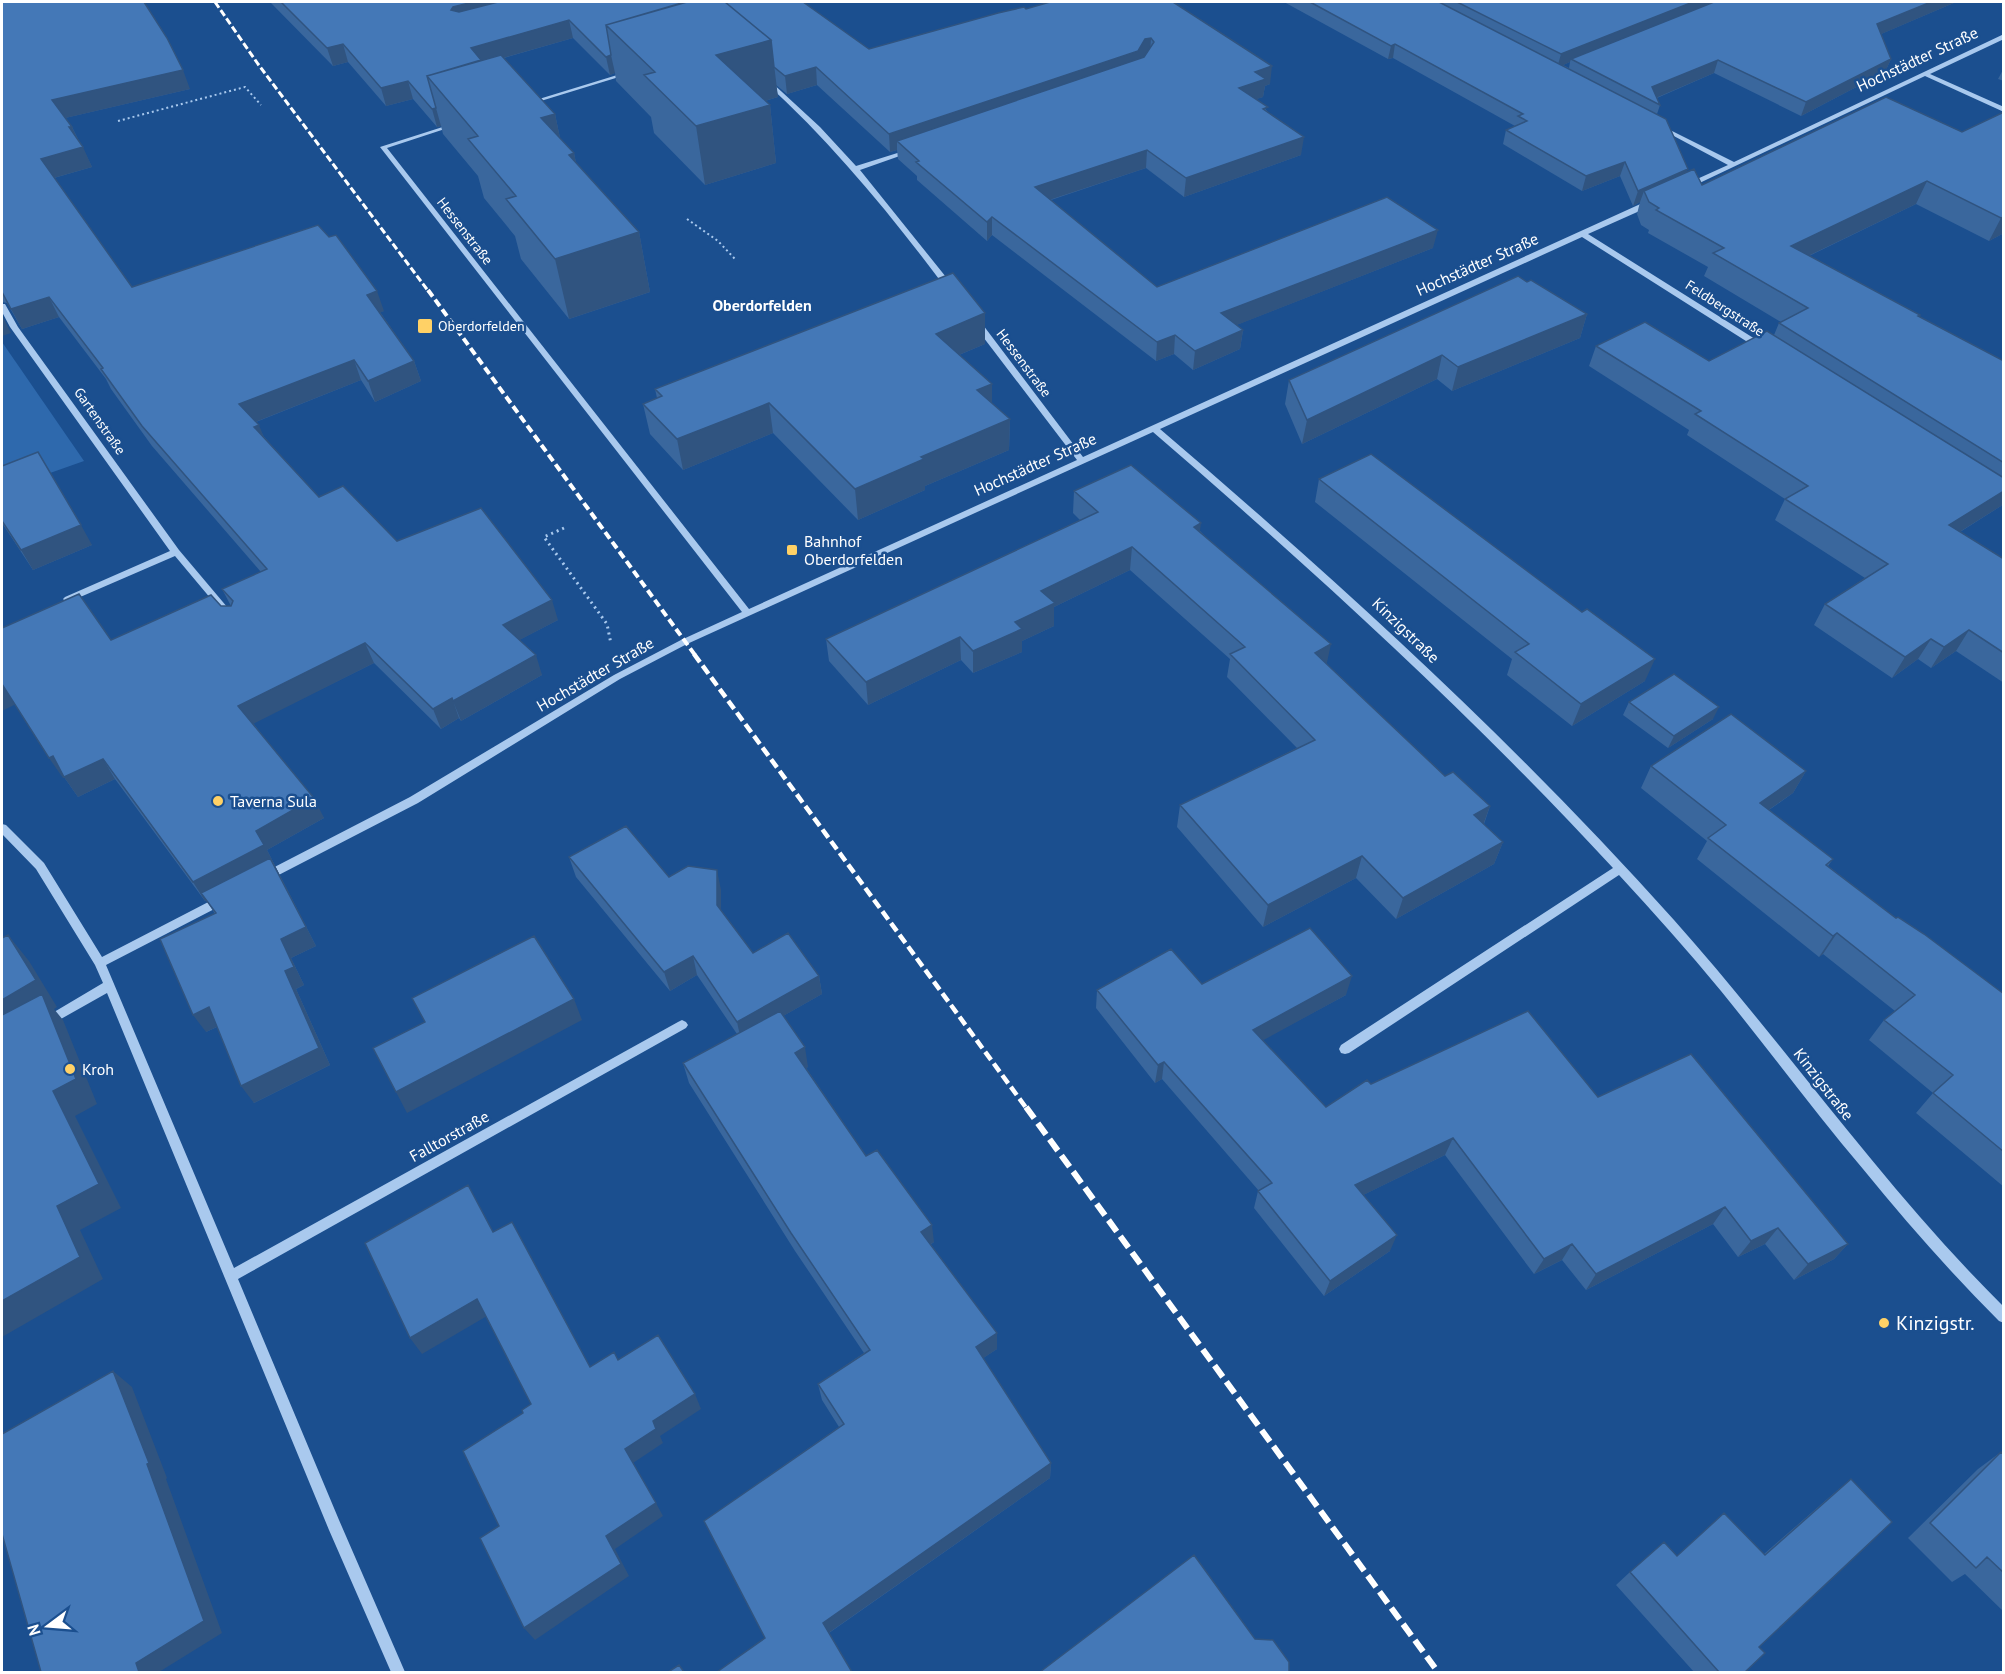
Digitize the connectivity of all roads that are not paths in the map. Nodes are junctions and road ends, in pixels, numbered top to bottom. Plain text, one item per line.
1 (2004, 36) edge
2 (642, 69) edge
3 (757, 73) edge
4 (1924, 74) junction
5 (520, 105) edge
6 (2004, 110) edge
7 (1650, 122) edge
8 (463, 123) edge
9 (921, 147) edge
10 (1734, 165) junction
11 (855, 169) junction
12 (1680, 189) edge
13 (1659, 199) edge
14 (1583, 234) junction
15 (954, 293) edge
16 (2, 306) edge
17 (975, 320) edge
18 (1763, 349) edge
19 (1155, 429) junction
20 (1082, 461) junction
21 (176, 552) junction
22 (56, 604) edge
23 (747, 612) junction
24 (236, 623) edge
25 (2, 828) edge
26 (1620, 869) junction
27 (257, 881) edge
28 (236, 892) edge
29 (100, 963) junction
30 (110, 985) junction
31 (41, 1024) edge
32 (682, 1025) dead end
33 (1345, 1049) dead end
34 (232, 1276) junction
35 (2004, 1317) edge
36 (398, 1672) edge

1 - 4 street, Hochstädter Straße
2 - 5 street
3 - 11 street
4 - 6 street
4 - 10 street, Hochstädter Straße
7 - 10 street
8 - 23 street, Hessenstraße
9 - 11 street
10 - 12 street, Hochstädter Straße
11 - 15 street
13 - 14 street, Hochstädter Straße
14 - 18 street, Feldbergstraße
14 - 19 street, Hochstädter Straße
16 - 21 street, Gartenstraße
17 - 20 street, Hessenstraße
19 - 20 street, Hochstädter Straße
19 - 26 street, Kinzigstraße
20 - 23 street, Hochstädter Straße
21 - 22 street
21 - 24 street, Gartenstraße
23 - 27 street, Hochstädter Straße
25 - 29 street
26 - 33 street
26 - 35 street, Kinzigstraße
28 - 29 street
29 - 30 street
30 - 31 street
30 - 34 street
32 - 34 street, Falltorstraße
34 - 36 street

